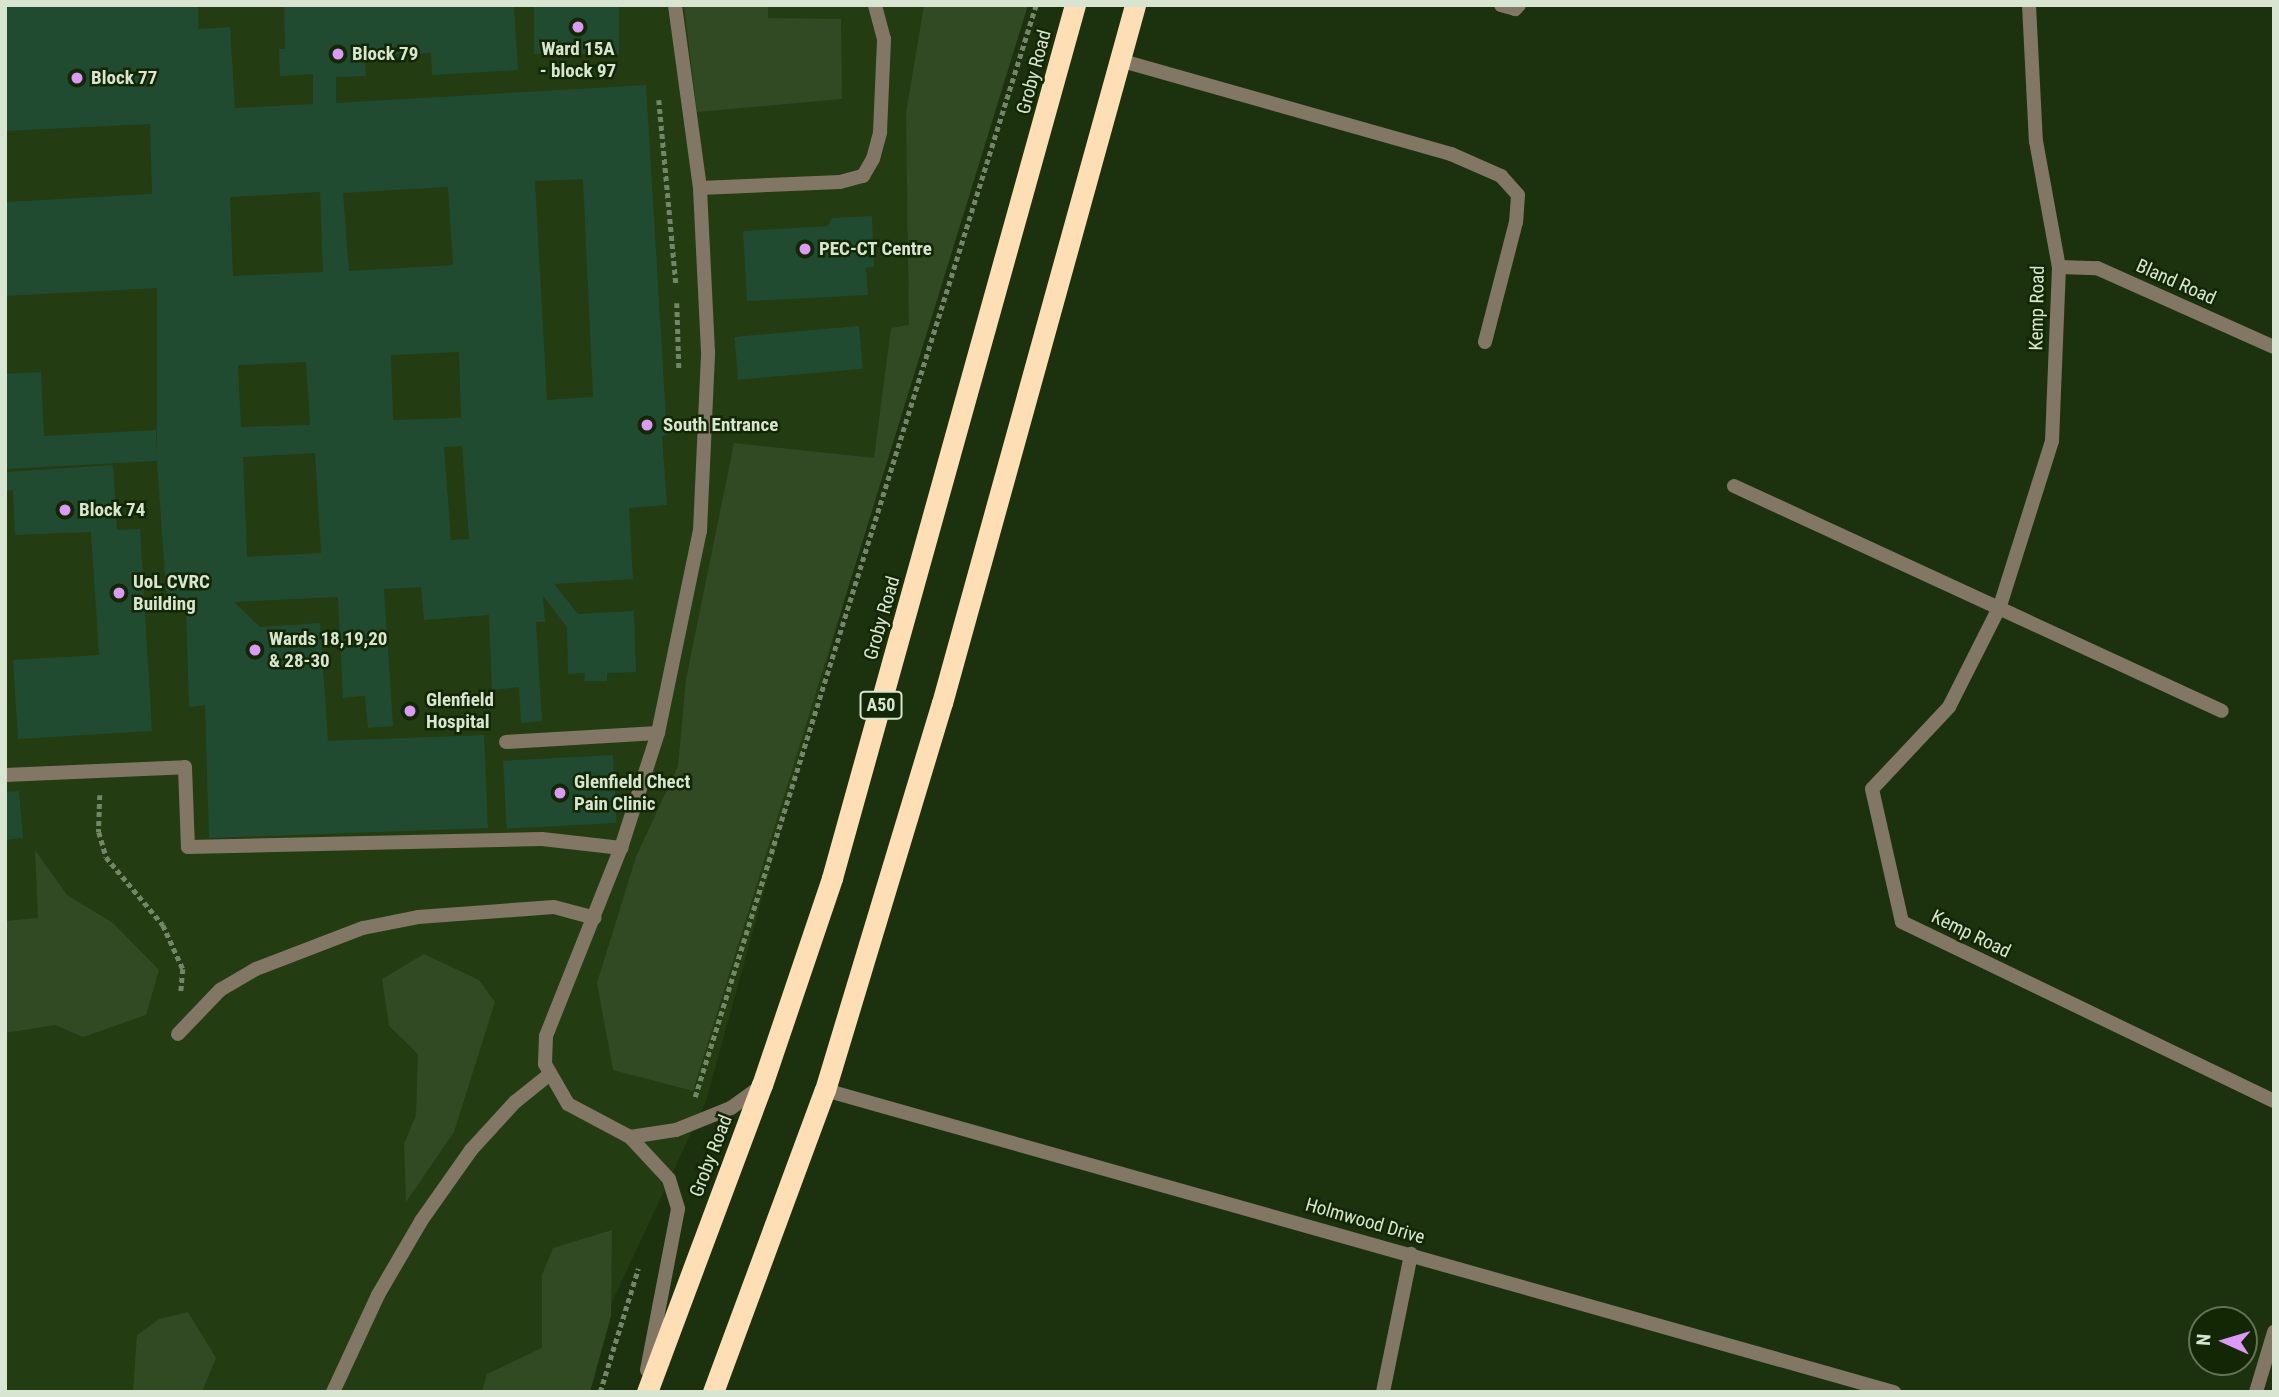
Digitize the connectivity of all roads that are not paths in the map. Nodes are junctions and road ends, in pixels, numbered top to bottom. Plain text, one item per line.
1 (675, 5) edge
2 (875, 5) edge
3 (1075, 5) edge
4 (1135, 5) edge
5 (1501, 5) edge
6 (1519, 5) edge
7 (2029, 5) edge
8 (1119, 60) junction
9 (700, 188) junction
10 (2059, 267) junction
11 (1485, 342) dead end
12 (2274, 347) edge
13 (1734, 486) dead end
14 (2000, 606) junction
15 (2222, 711) dead end
16 (658, 733) junction
17 (506, 742) dead end
18 (5, 775) edge
19 (621, 848) junction
20 (594, 918) junction
21 (178, 1034) road end
22 (550, 1074) junction
23 (762, 1085) junction
24 (825, 1090) junction
25 (2274, 1101) edge
26 (630, 1137) junction
27 (1412, 1254) junction
28 (2274, 1332) edge
29 (333, 1392) edge
30 (645, 1392) edge
31 (713, 1392) edge
32 (1382, 1392) edge
33 (1894, 1392) edge
34 (2256, 1392) edge

1 - 9 street
2 - 9 street
3 - 23 highway, Groby Road / A50
4 - 8 highway
5 - 6 street
7 - 10 street, Kemp Road
8 - 11 street
8 - 24 highway
9 - 16 street
10 - 12 street, Bland Road
10 - 14 street, Kemp Road
13 - 14 street
14 - 15 street
14 - 25 street, Kemp Road
16 - 17 street
16 - 19 street
18 - 19 street
19 - 20 street
20 - 21 street
20 - 22 street
22 - 26 street
22 - 29 street
23 - 26 street
23 - 30 highway, Groby Road / A50
24 - 27 street, Holmwood Drive
24 - 31 highway
26 - 30 street
27 - 32 street
27 - 33 street, Holmwood Drive
28 - 34 street

